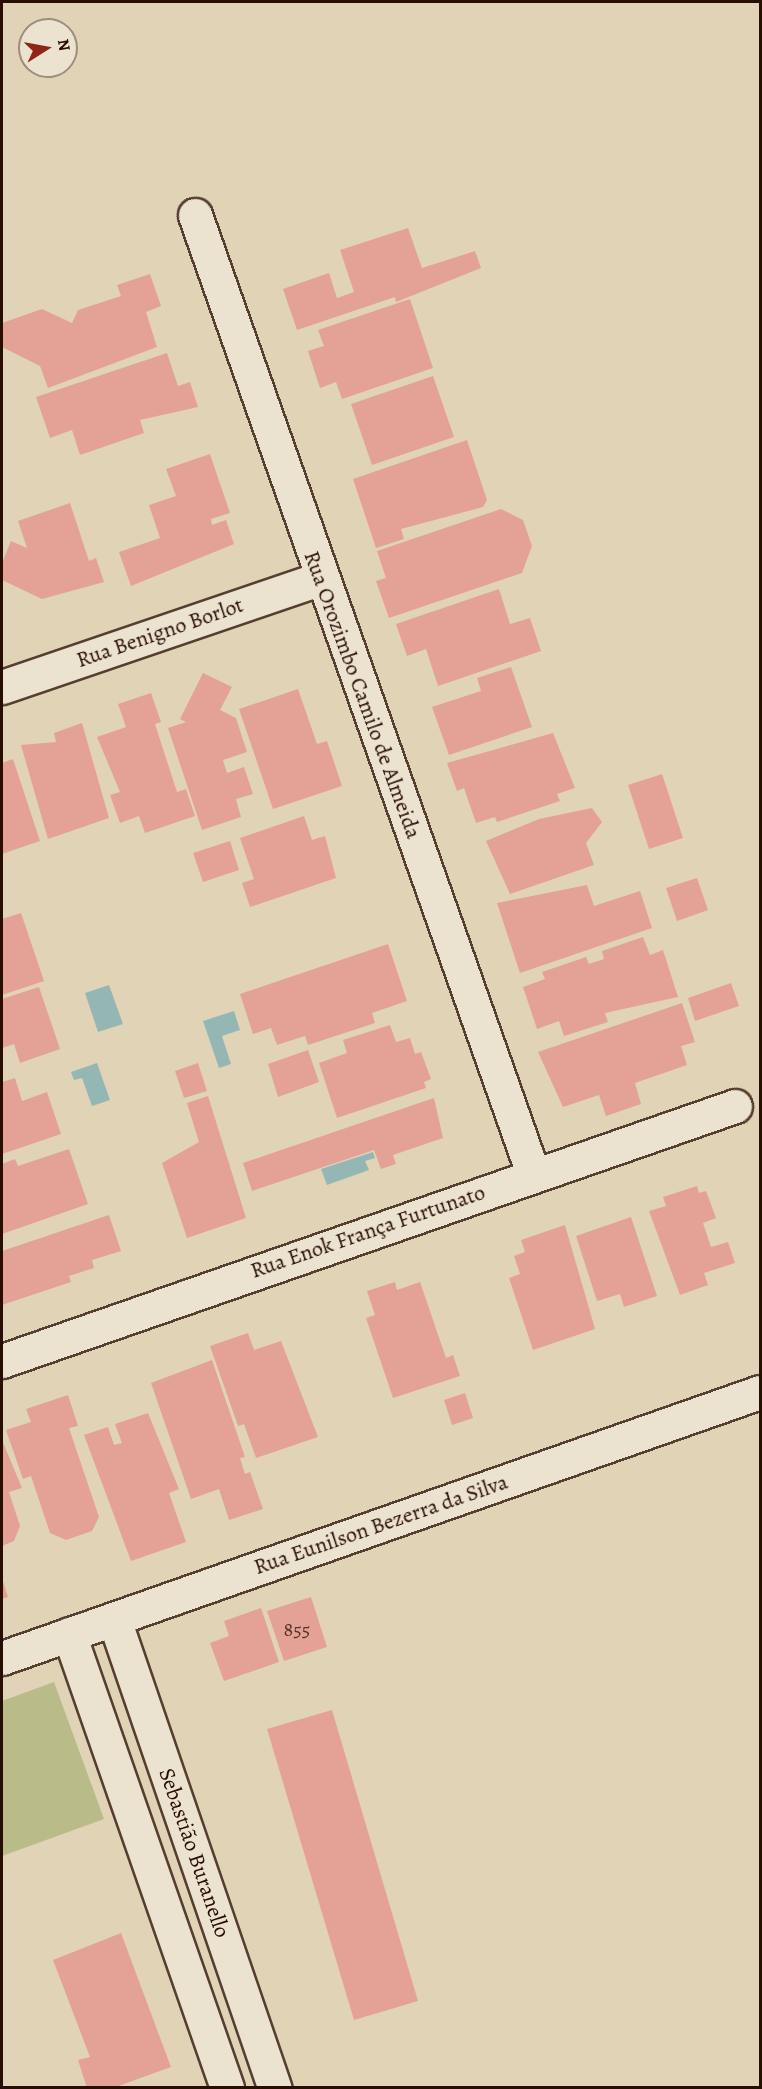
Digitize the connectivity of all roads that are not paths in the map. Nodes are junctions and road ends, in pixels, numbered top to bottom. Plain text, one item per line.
1 (195, 215) dead end
2 (319, 579) junction
3 (2, 687) edge
4 (735, 1106) dead end
5 (533, 1174) junction
6 (2, 1361) edge
7 (760, 1392) edge
8 (114, 1619) junction
9 (69, 1634) junction
10 (2, 1658) edge
11 (227, 2088) edge
12 (275, 2088) edge

1 - 2 street, Rua Orozimbo Camilo de Almeida
2 - 3 street, Rua Benigno Borlot
2 - 5 street, Rua Orozimbo Camilo de Almeida
4 - 5 street, Rua Enok França Furtunato
5 - 6 street, Rua Enok França Furtunato
7 - 8 street, Rua Eunilson Bezerra da Silva
8 - 9 street, Rua Eunilson Bezerra da Silva
8 - 12 street, Sebastião Buranello
9 - 10 street, Rua Eunilson Bezerra da Silva
9 - 11 street, Sebastião Buranello

